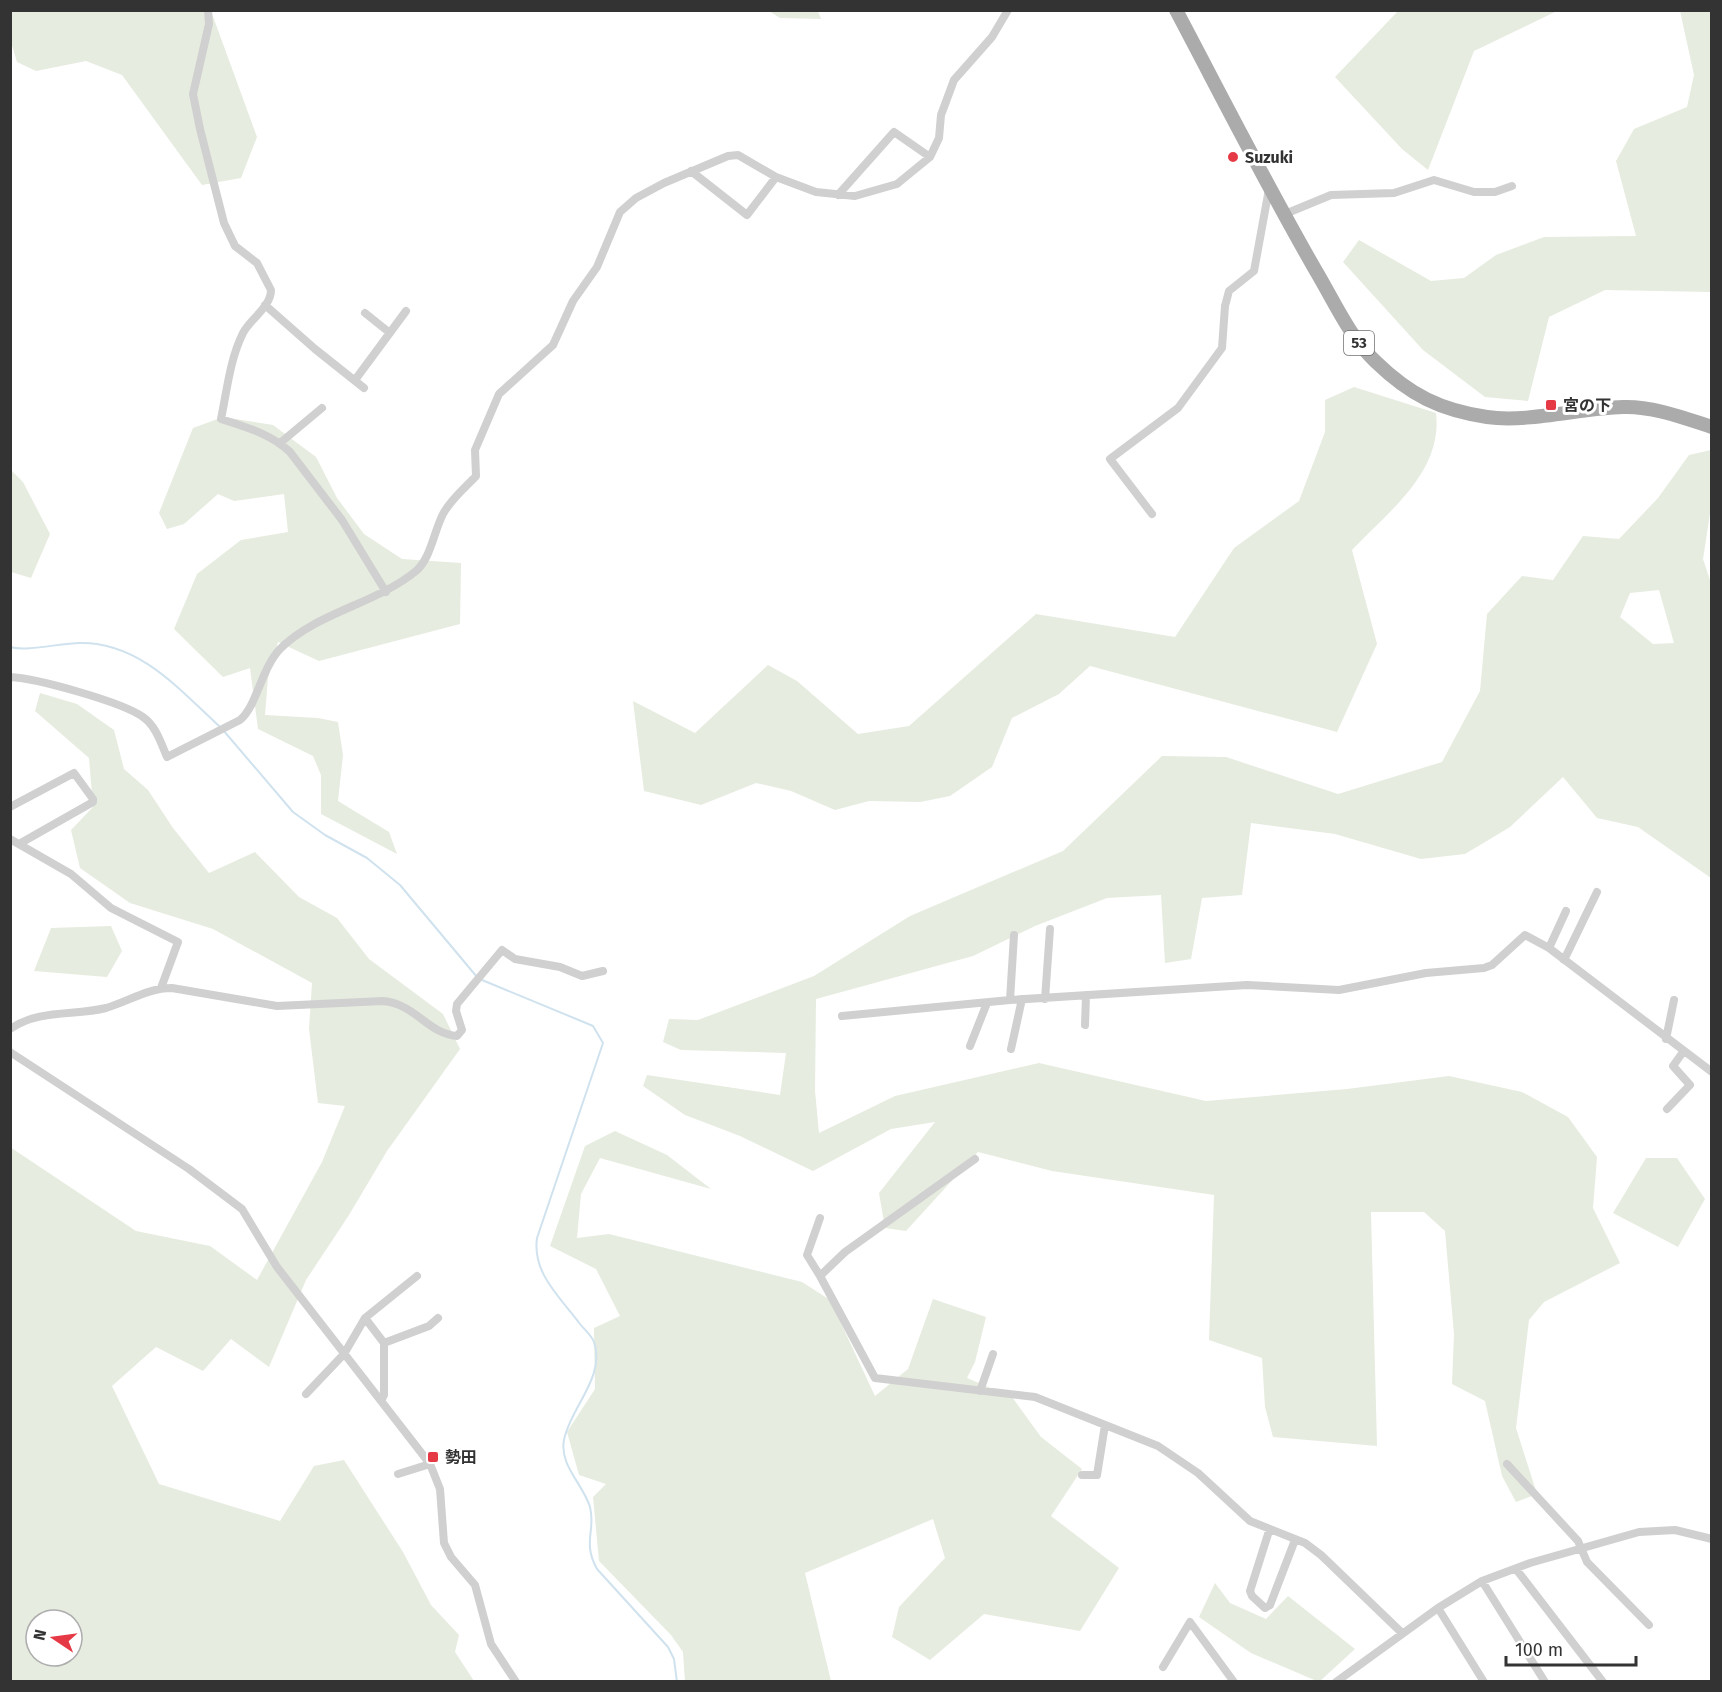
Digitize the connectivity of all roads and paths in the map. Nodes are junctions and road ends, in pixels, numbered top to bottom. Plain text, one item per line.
1 (208, 10) edge
2 (1008, 10) edge
3 (1176, 10) edge
4 (930, 157) junction
5 (691, 171) junction
6 (776, 177) junction
7 (1270, 186) junction
8 (1512, 186) dead end
9 (838, 195) junction
10 (1285, 214) junction
11 (265, 305) junction
12 (406, 311) dead end
13 (366, 313) dead end
14 (390, 333) junction
15 (355, 380) junction
16 (364, 388) dead end
17 (322, 408) dead end
18 (1712, 428) edge
19 (280, 443) junction
20 (1152, 514) dead end
21 (386, 592) junction
22 (10, 677) edge
23 (10, 807) edge
24 (14, 841) edge
25 (1597, 892) dead end
26 (1566, 911) dead end
27 (1050, 929) dead end
28 (1014, 935) dead end
29 (1550, 948) junction
30 (1564, 960) junction
31 (603, 971) dead end
32 (161, 988) junction
33 (1086, 995) junction
34 (1022, 999) junction
35 (1045, 999) junction
36 (1010, 1000) junction
37 (1674, 1000) dead end
38 (987, 1003) junction
39 (842, 1016) dead end
40 (1085, 1025) dead end
41 (10, 1029) edge
42 (1666, 1039) junction
43 (970, 1046) dead end
44 (1011, 1049) dead end
45 (10, 1052) edge
46 (1683, 1052) junction
47 (1712, 1072) edge
48 (1666, 1109) dead end
49 (975, 1159) dead end
50 (820, 1218) dead end
51 (417, 1276) dead end
52 (820, 1276) junction
53 (365, 1317) junction
54 (438, 1318) dead end
55 (384, 1342) junction
56 (344, 1354) junction
57 (993, 1354) dead end
58 (980, 1391) junction
59 (306, 1394) dead end
60 (381, 1401) junction
61 (1105, 1425) junction
62 (430, 1464) junction
63 (1507, 1464) dead end
64 (398, 1474) dead end
65 (1082, 1475) dead end
66 (1269, 1531) junction
67 (1712, 1539) edge
68 (1295, 1540) junction
69 (1580, 1549) junction
70 (1516, 1569) junction
71 (1482, 1581) junction
72 (1438, 1608) junction
73 (1649, 1625) dead end
74 (1402, 1633) junction
75 (1163, 1667) dead end
76 (516, 1682) edge
77 (1234, 1682) edge
78 (1336, 1682) edge
79 (1484, 1682) edge
80 (1545, 1682) edge
81 (1603, 1682) edge

1 - 11 street
2 - 4 street
3 - 7 main road, 53
4 - 9 street
4 - 9 street
5 - 6 street
5 - 6 street
5 - 21 street
6 - 9 street
7 - 10 main road, 53
7 - 20 street
8 - 10 street
10 - 18 main road, 53
11 - 15 street
11 - 19 street
12 - 14 street
13 - 14 street
14 - 15 street
15 - 16 street
17 - 19 street
19 - 21 street
21 - 22 street
23 - 24 street
24 - 32 street
25 - 30 street
26 - 29 street
27 - 35 street
28 - 36 street
29 - 30 street
29 - 33 street
30 - 42 street
31 - 32 street
32 - 41 street
33 - 35 street
33 - 40 street
34 - 35 street
34 - 36 street
34 - 44 street
36 - 38 street
37 - 42 street
38 - 39 street
38 - 43 street
42 - 46 street
45 - 56 street
46 - 47 street
46 - 48 street
49 - 52 street
50 - 52 street
51 - 53 street
52 - 58 street
53 - 55 street
53 - 56 street
54 - 55 street
55 - 60 street
56 - 59 street
56 - 60 street
57 - 58 street
58 - 61 street
60 - 62 street
61 - 65 street
61 - 66 street
62 - 64 street
62 - 76 street
63 - 69 street
66 - 68 street
66 - 68 street
67 - 69 street
68 - 74 street
69 - 70 street
69 - 73 street
70 - 71 street
70 - 81 street
71 - 72 street
71 - 80 street
72 - 74 street
72 - 79 street
74 - 78 street
75 - 77 street

